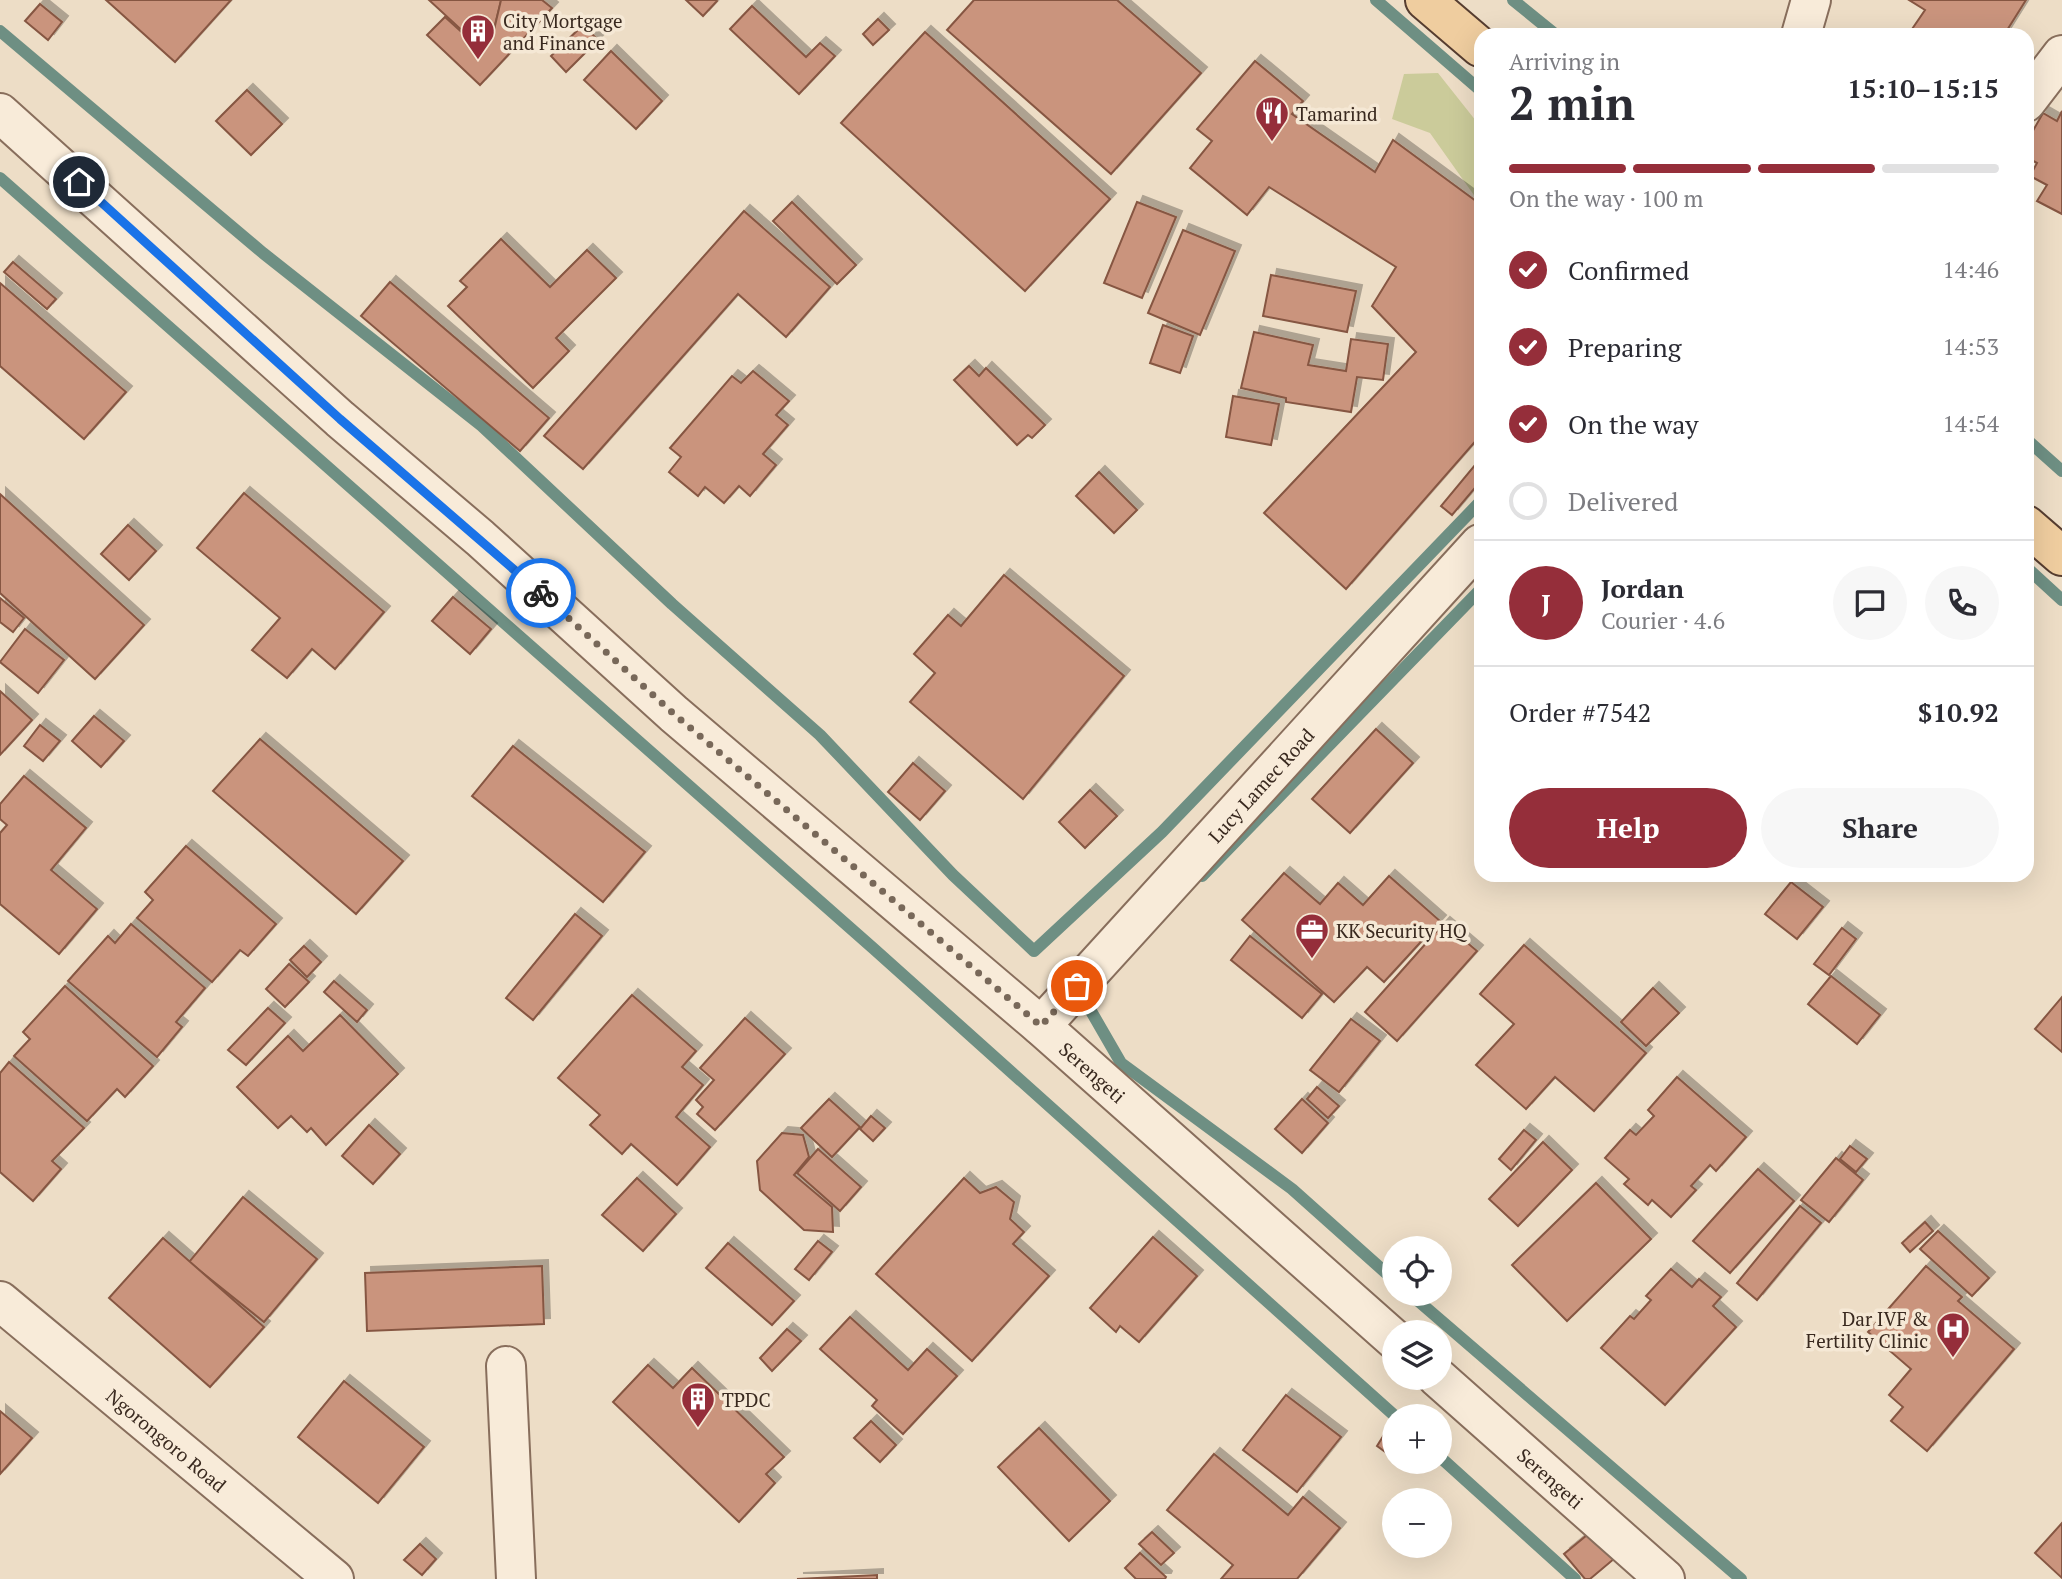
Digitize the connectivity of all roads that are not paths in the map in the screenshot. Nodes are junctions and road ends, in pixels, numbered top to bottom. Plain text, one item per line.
1 (1425, 0) edge
2 (1811, 0) edge
3 (1803, 28) edge
4 (1474, 42) edge
5 (2062, 55) edge
6 (2034, 92) edge
7 (0, 113) edge
8 (2034, 531) edge
9 (1474, 551) edge
10 (2062, 556) edge
11 (1041, 1026) junction
12 (0, 1301) edge
13 (1382, 1328) edge
14 (506, 1366) dead end
15 (1452, 1390) edge
16 (334, 1579) edge
17 (516, 1579) edge
18 (1665, 1579) edge

1 - 4 main road
2 - 3 street
5 - 6 street
7 - 11 street, Serengeti
8 - 10 main road
9 - 11 street, Lucy Lamec Road
11 - 13 street, Serengeti
12 - 16 street, Ngorongoro Road
14 - 17 street
15 - 18 street, Serengeti

